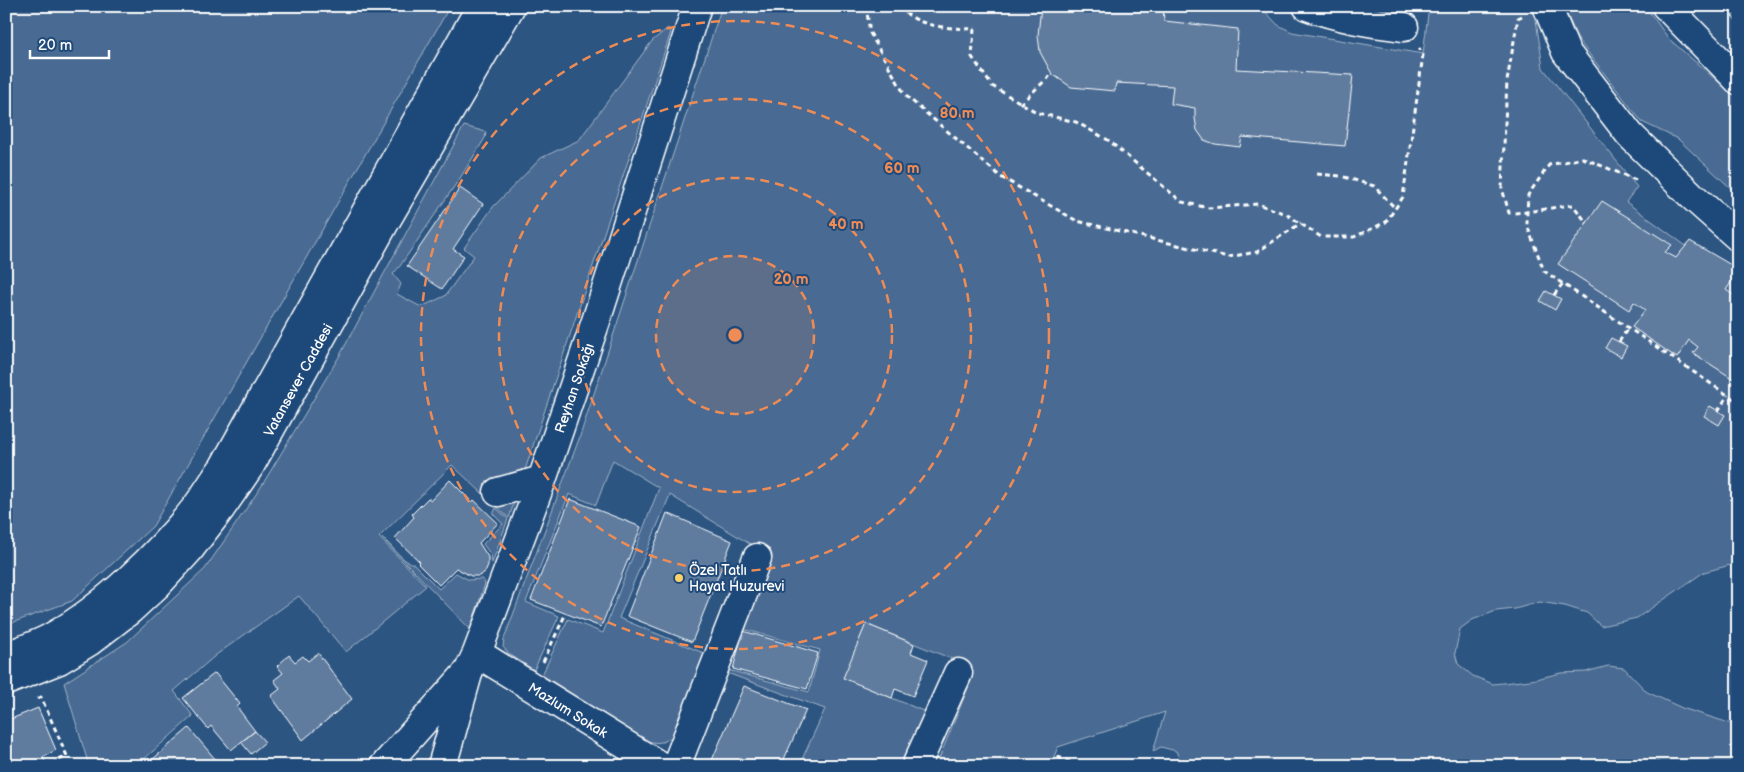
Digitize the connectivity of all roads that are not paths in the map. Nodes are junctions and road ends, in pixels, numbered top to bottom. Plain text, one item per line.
1 (481, 6) edge
2 (511, 6) edge
3 (697, 6) edge
4 (1307, 6) edge
5 (1666, 6) edge
6 (1537, 9) edge
7 (1404, 27) road end
8 (1738, 80) edge
9 (1738, 237) edge
10 (542, 480) junction
11 (498, 492) dead end
12 (757, 558) dead end
13 (6, 656) edge
14 (473, 662) junction
15 (958, 673) dead end
16 (6, 681) edge
17 (384, 766) edge
18 (442, 766) edge
19 (660, 766) edge
20 (676, 766) edge
21 (916, 766) edge

1 - 13 main road, Vatansever Caddesi
2 - 16 main road, Vatansever Caddesi
3 - 10 main road, Reyhan Sokağı
4 - 7 main road
5 - 8 main road
6 - 9 main road
10 - 11 main road
10 - 14 main road, Reyhan Sokağı
12 - 20 main road
14 - 17 main road
14 - 18 main road, Reyhan Sokağı
14 - 19 main road, Mazlum Sokak
15 - 21 main road

